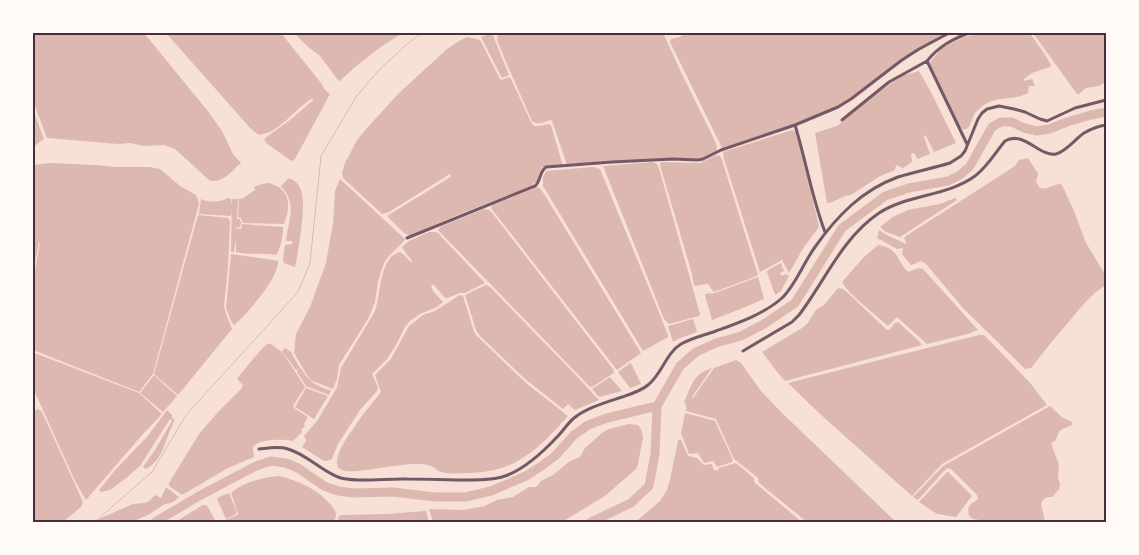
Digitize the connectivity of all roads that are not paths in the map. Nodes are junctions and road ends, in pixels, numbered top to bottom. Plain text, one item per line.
1 (951, 32) edge
2 (971, 32) edge
3 (927, 61) junction
4 (1106, 100) edge
5 (842, 120) dead end
6 (795, 125) junction
7 (1106, 125) edge
8 (967, 145) junction
9 (826, 232) junction
10 (407, 238) dead end
11 (743, 351) dead end
12 (259, 449) dead end

1 - 6 street
2 - 3 street
3 - 5 street
3 - 8 street
4 - 8 street
6 - 9 street
6 - 10 street
7 - 11 street
8 - 9 street
9 - 12 street

